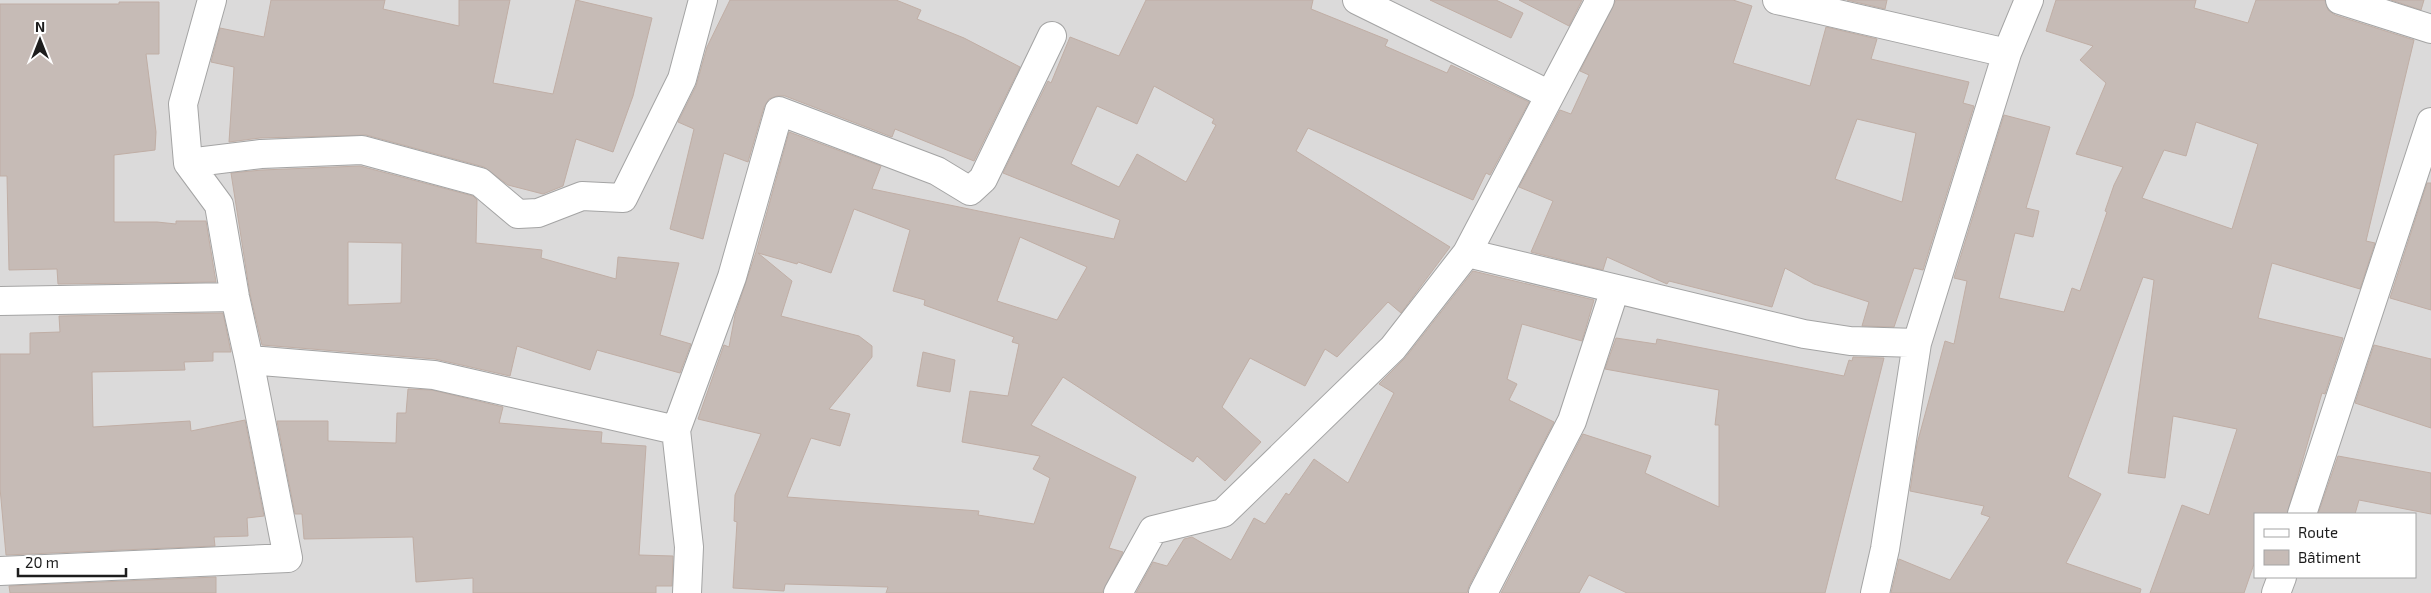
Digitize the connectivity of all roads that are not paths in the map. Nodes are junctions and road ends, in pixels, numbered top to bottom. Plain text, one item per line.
1 (212, 0) edge
2 (703, 0) edge
3 (1357, 0) edge
4 (1600, 0) edge
5 (1777, 0) edge
6 (2029, 0) edge
7 (2340, 0) edge
8 (2431, 29) edge
9 (1052, 36) dead end
10 (2007, 53) junction
11 (1550, 95) junction
12 (2431, 122) edge
13 (188, 163) junction
14 (1467, 253) junction
15 (1615, 289) junction
16 (235, 297) junction
17 (0, 302) edge
18 (1917, 343) junction
19 (249, 360) junction
20 (676, 430) junction
21 (2302, 513) edge
22 (0, 571) edge
23 (2282, 578) edge
24 (687, 593) edge
25 (1118, 593) edge
26 (1483, 593) edge
27 (1875, 593) edge
28 (2276, 593) edge

1 - 13 street
2 - 13 street
3 - 11 street
4 - 11 street
5 - 10 street
6 - 10 street
7 - 8 street
9 - 20 street
10 - 18 street
11 - 14 street
12 - 21 street
13 - 16 street
14 - 15 street
14 - 25 street
15 - 18 street
15 - 26 street
16 - 17 street
16 - 19 street
18 - 27 street
19 - 20 street
19 - 22 street
20 - 24 street
23 - 28 street

